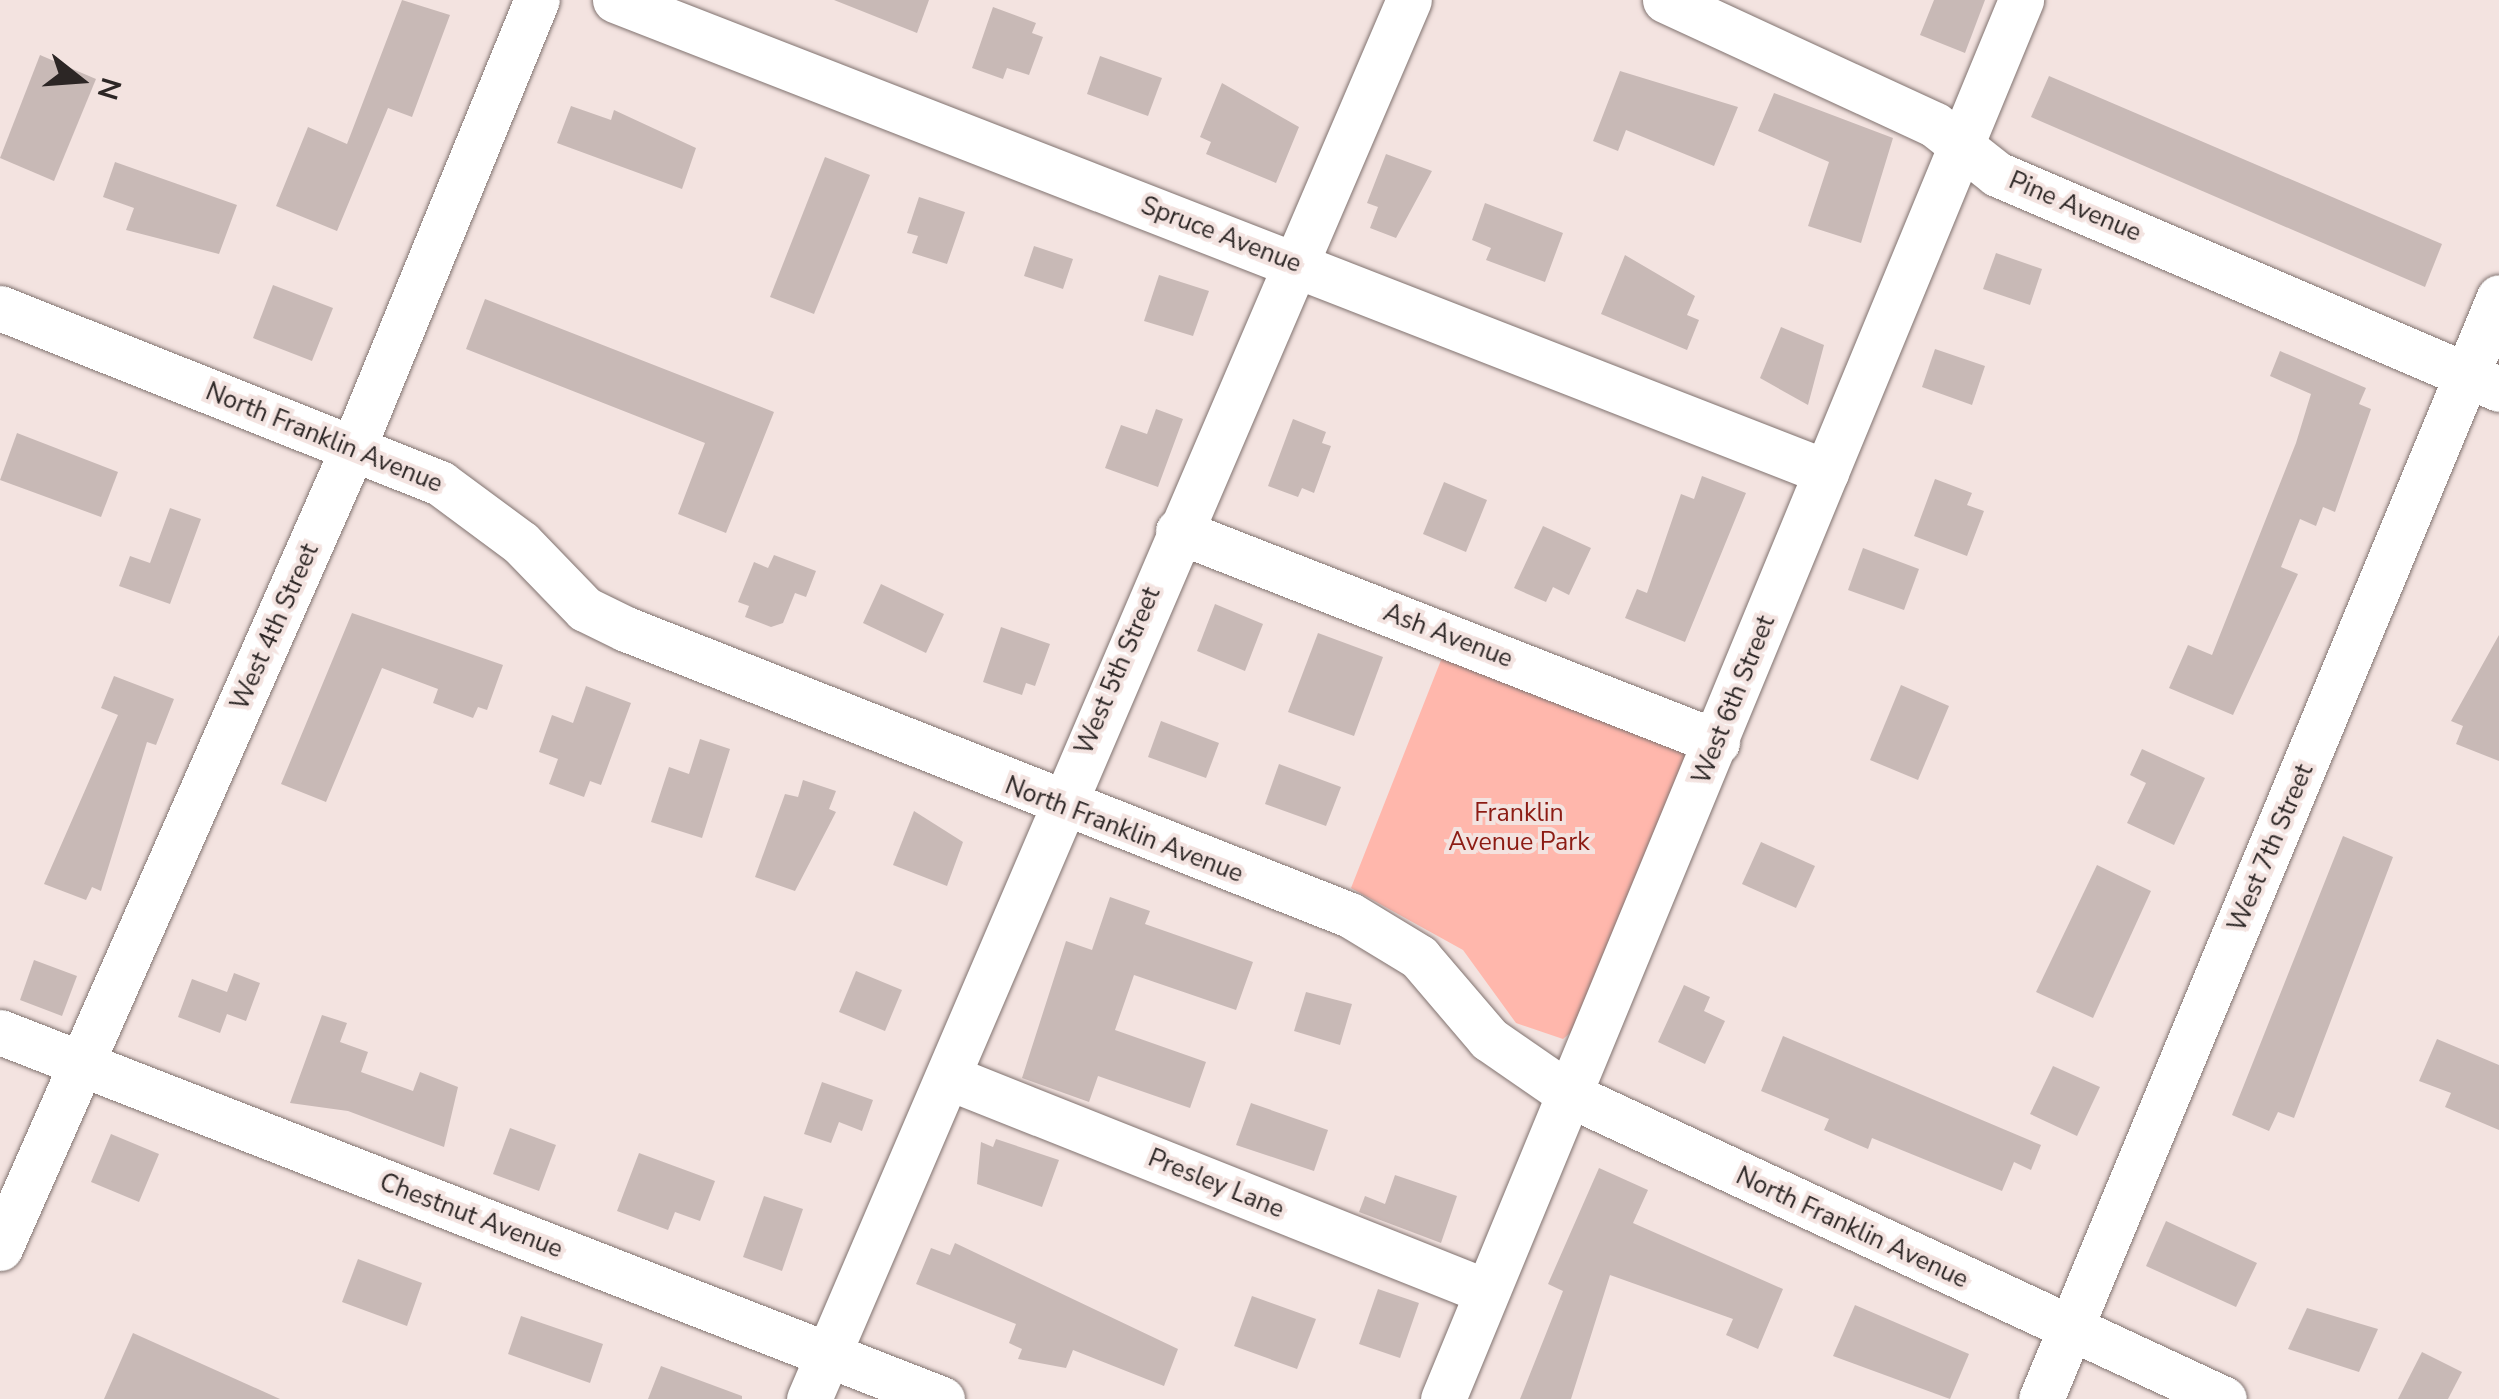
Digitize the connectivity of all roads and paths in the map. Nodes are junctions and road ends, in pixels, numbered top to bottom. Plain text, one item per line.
1 (537, 0) edge
2 (615, 0) edge
3 (1410, 0) edge
4 (1665, 0) edge
5 (2021, 0) edge
6 (1960, 150) junction
7 (1291, 262) junction
8 (2499, 296) edge
9 (0, 308) edge
10 (2483, 382) edge
11 (354, 448) junction
12 (1826, 472) junction
13 (1178, 531) junction
14 (1718, 742) junction
15 (1060, 807) junction
16 (0, 1032) edge
17 (82, 1065) junction
18 (948, 1077) junction
19 (1570, 1096) junction
20 (0, 1248) edge
21 (1483, 1290) junction
22 (2070, 1331) junction
23 (829, 1355) junction
24 (809, 1399) edge
25 (942, 1399) edge
26 (1442, 1399) edge
27 (2041, 1399) edge
28 (2224, 1399) edge

1 - 11 street, West 4th Street
2 - 7 street, Spruce Avenue
3 - 7 street, West 5th Street
4 - 6 street, Pine Avenue
5 - 6 street, West 6th Street
6 - 10 street, Pine Avenue
6 - 12 street, West 6th Street
7 - 12 street, Spruce Avenue
7 - 13 street, West 5th Street
8 - 10 street, West 7th Street
9 - 11 street, North Franklin Avenue
10 - 22 street, West 7th Street
11 - 15 street, North Franklin Avenue
11 - 17 street, West 4th Street
12 - 14 street, West 6th Street
13 - 14 street, Ash Avenue
13 - 15 street, West 5th Street
14 - 19 street, West 6th Street
15 - 18 street, West 5th Street
15 - 19 street, North Franklin Avenue
16 - 17 street, Chestnut Avenue
17 - 20 street, West 4th Street
17 - 23 street, Chestnut Avenue
18 - 21 street, Presley Lane
18 - 23 street, West 5th Street
19 - 21 street, West 6th Street
19 - 22 street, North Franklin Avenue
21 - 26 street, West 6th Street
22 - 27 street, West 7th Street
22 - 28 street, North Franklin Avenue
23 - 24 street, West 5th Street
23 - 25 street, Chestnut Avenue

